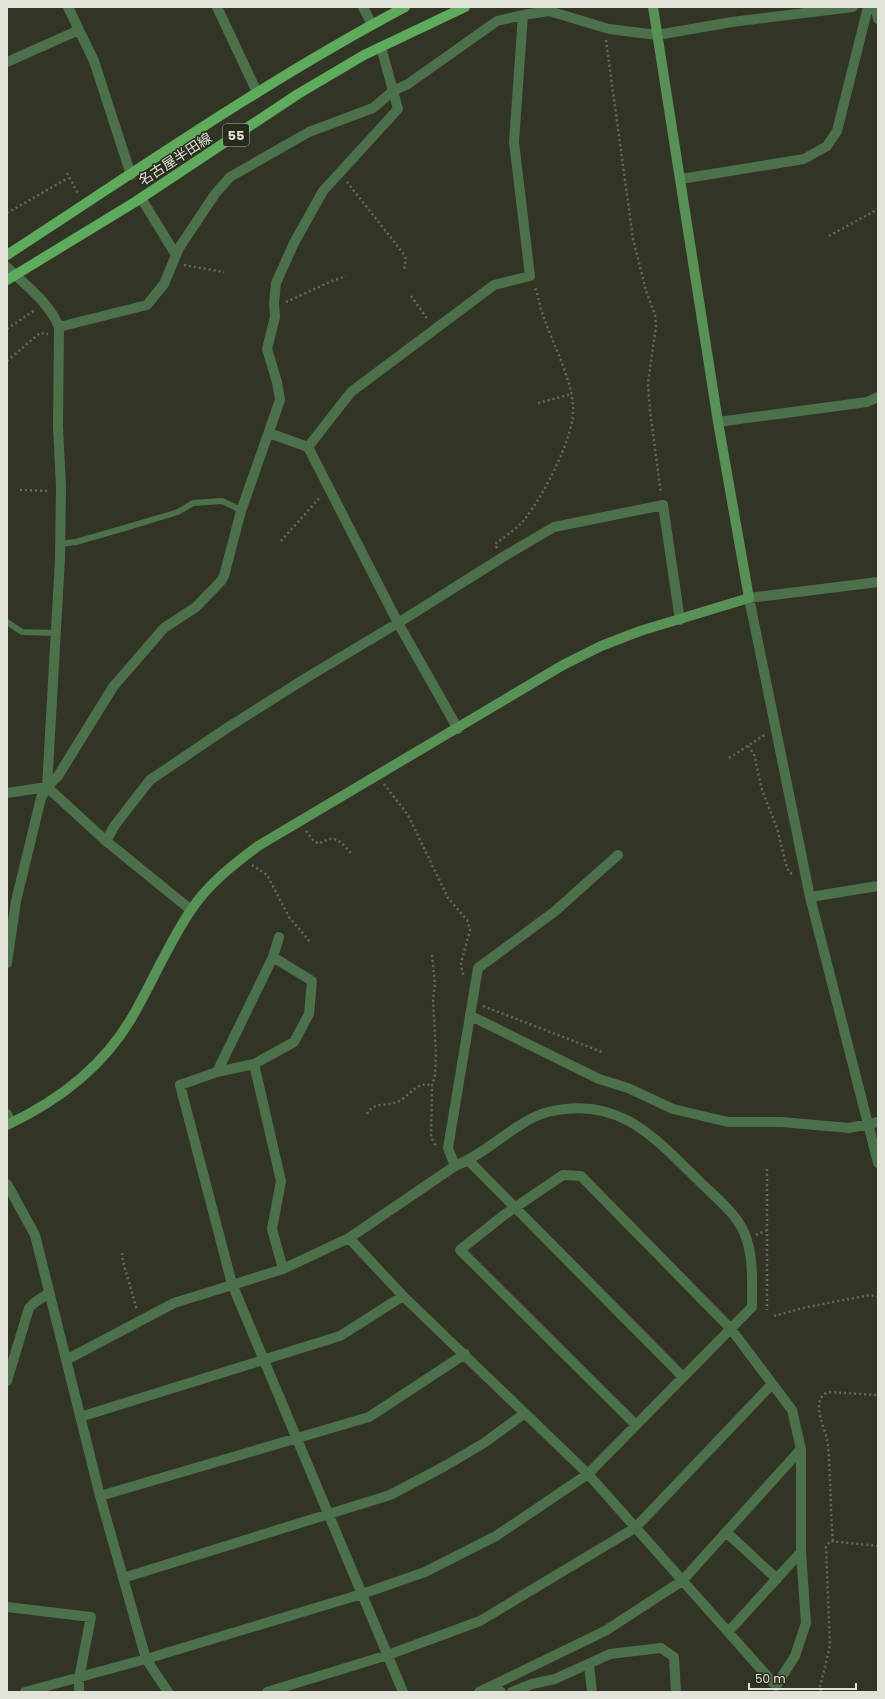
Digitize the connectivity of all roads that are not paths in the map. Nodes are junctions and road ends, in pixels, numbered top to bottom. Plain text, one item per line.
1 (68, 7) edge
2 (218, 7) edge
3 (363, 7) edge
4 (405, 7) edge
5 (465, 7) edge
6 (653, 7) edge
7 (853, 7) edge
8 (868, 7) edge
9 (875, 7) edge
10 (523, 15) junction
11 (878, 19) edge
12 (372, 25) junction
13 (79, 30) junction
14 (657, 35) junction
15 (381, 47) junction
16 (7, 62) edge
17 (393, 91) junction
18 (257, 92) junction
19 (131, 175) junction
20 (681, 179) junction
21 (140, 198) junction
22 (7, 255) edge
23 (174, 259) junction
24 (7, 267) edge
25 (11, 277) edge
26 (59, 331) junction
27 (878, 397) edge
28 (718, 422) junction
29 (269, 433) junction
30 (308, 447) junction
31 (241, 511) junction
32 (60, 544) junction
33 (878, 582) edge
34 (749, 598) junction
35 (680, 620) junction
36 (7, 622) edge
37 (398, 623) junction
38 (56, 633) junction
39 (458, 729) junction
40 (46, 787) junction
41 (7, 793) edge
42 (106, 841) junction
43 (618, 855) dead end
44 (878, 886) edge
45 (810, 897) junction
46 (191, 910) junction
47 (280, 937) dead end
48 (272, 957) junction
49 (7, 963) edge
50 (471, 1016) junction
51 (254, 1064) junction
52 (217, 1072) junction
53 (8, 1121) edge
54 (873, 1123) edge
55 (469, 1161) junction
56 (878, 1163) edge
57 (455, 1166) junction
58 (7, 1184) edge
59 (515, 1208) junction
60 (350, 1238) junction
61 (283, 1269) junction
62 (232, 1284) junction
63 (49, 1293) junction
64 (403, 1296) junction
65 (731, 1329) junction
66 (465, 1354) junction
67 (66, 1360) junction
68 (264, 1361) junction
69 (683, 1377) junction
70 (7, 1381) edge
71 (772, 1384) junction
72 (525, 1413) junction
73 (80, 1417) junction
74 (636, 1425) junction
75 (296, 1437) junction
76 (801, 1449) junction
77 (588, 1474) junction
78 (100, 1496) junction
79 (328, 1514) junction
80 (635, 1528) junction
81 (726, 1532) junction
82 (801, 1552) junction
83 (123, 1578) junction
84 (777, 1579) junction
85 (682, 1581) junction
86 (362, 1594) junction
87 (7, 1607) edge
88 (729, 1632) junction
89 (388, 1655) junction
90 (146, 1659) junction
91 (589, 1665) junction
92 (79, 1678) junction
93 (497, 1689) edge
94 (25, 1692) edge
95 (78, 1692) edge
96 (168, 1692) edge
97 (267, 1692) edge
98 (403, 1692) edge
99 (479, 1692) edge
100 (512, 1692) edge
101 (592, 1692) edge
102 (676, 1692) edge

1 - 13 street
2 - 18 street
3 - 12 street
4 - 12 main road, 名古屋半田線 / 55
5 - 15 main road, 名古屋半田線 / 55
6 - 14 street
7 - 14 street
8 - 20 street
9 - 11 street
10 - 14 street
10 - 17 street
10 - 30 street
12 - 18 main road, 名古屋半田線 / 55
13 - 16 street
13 - 19 street
14 - 20 street
15 - 17 street
15 - 21 main road, 名古屋半田線 / 55
17 - 23 street
17 - 29 street
18 - 19 main road, 名古屋半田線 / 55
19 - 22 main road, 名古屋半田線 / 55
20 - 28 street
21 - 23 street
21 - 25 main road, 名古屋半田線 / 55
23 - 26 street
24 - 25 street
25 - 26 street
26 - 32 street
27 - 28 street
28 - 34 street
29 - 30 street
29 - 31 street
30 - 37 street
31 - 32 lane
31 - 40 street
32 - 38 street
33 - 34 street
34 - 35 street
34 - 45 street
35 - 37 street
35 - 39 street
36 - 38 lane
37 - 39 street
37 - 42 street
38 - 40 street
39 - 46 street
40 - 41 street
40 - 42 street
40 - 49 street
42 - 46 street
43 - 50 street
44 - 45 street
45 - 54 street
46 - 53 street
47 - 48 street
48 - 51 street
48 - 52 street
50 - 54 street
50 - 57 street
51 - 52 street
51 - 61 street
52 - 62 street
54 - 56 street
55 - 57 street
55 - 59 street
55 - 65 street
57 - 60 street
58 - 63 street
59 - 65 street
59 - 69 street
59 - 74 street
60 - 61 street
60 - 64 street
61 - 62 street
62 - 67 street
62 - 68 street
63 - 67 street
63 - 70 street
64 - 66 street
64 - 68 street
65 - 69 street
65 - 71 street
66 - 72 street
66 - 75 street
67 - 73 street
68 - 73 street
68 - 75 street
69 - 74 street
71 - 76 street
71 - 80 street
72 - 77 street
72 - 79 street
73 - 78 street
74 - 77 street
75 - 78 street
75 - 79 street
76 - 81 street
76 - 82 street
77 - 80 street
77 - 86 street
78 - 83 street
79 - 83 street
79 - 86 street
80 - 85 street
80 - 89 street
81 - 84 street
81 - 85 street
82 - 84 street
82 - 88 street
83 - 90 street
84 - 88 street
85 - 88 street
85 - 93 street
86 - 89 street
86 - 90 street
87 - 92 street
89 - 97 street
89 - 98 street
90 - 92 street
90 - 96 street
91 - 100 street
91 - 101 street
91 - 102 street
92 - 94 street
92 - 95 street
93 - 99 street

